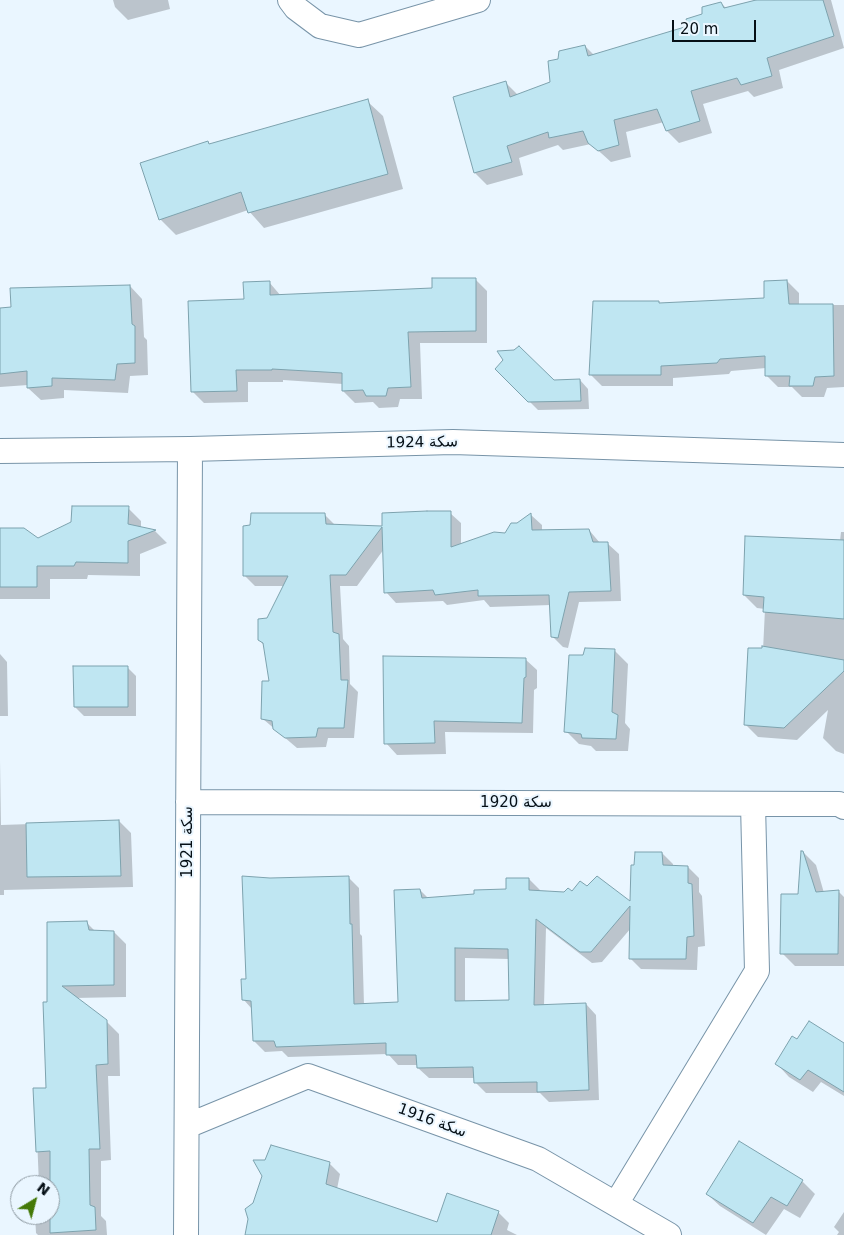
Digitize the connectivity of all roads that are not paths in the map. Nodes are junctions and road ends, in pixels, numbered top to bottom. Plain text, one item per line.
1 (290, 0) edge
2 (478, 0) edge
3 (190, 449) junction
4 (0, 451) edge
5 (844, 455) edge
6 (188, 802) junction
7 (753, 804) junction
8 (844, 807) edge
9 (187, 1126) junction
10 (616, 1204) junction
11 (186, 1235) edge
12 (669, 1235) edge

1 - 2 street
3 - 4 street, سكة 1924
3 - 5 street, سكة 1924
3 - 6 street, سكة 1921
6 - 7 street, سكة 1920
6 - 9 street, سكة 1921
7 - 8 street, سكة 1920
7 - 10 street
9 - 10 street, سكة 1916
9 - 11 street, سكة 1921
10 - 12 street, سكة 1916

